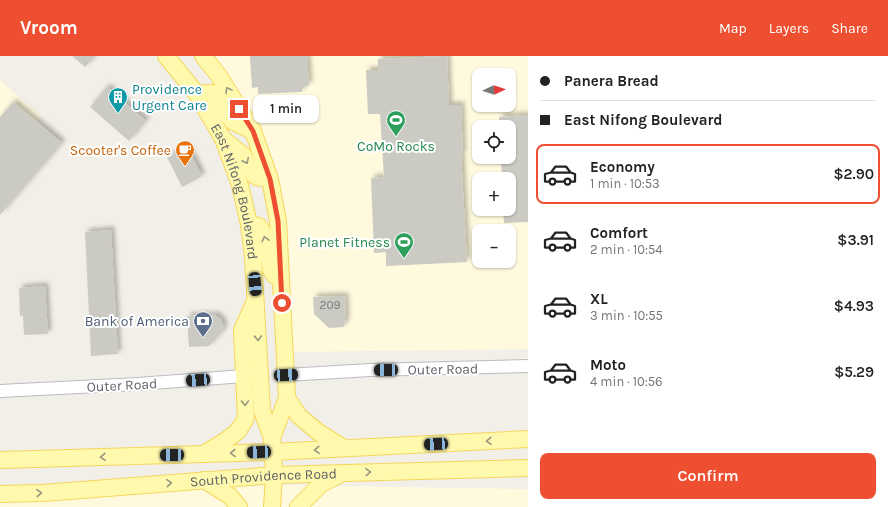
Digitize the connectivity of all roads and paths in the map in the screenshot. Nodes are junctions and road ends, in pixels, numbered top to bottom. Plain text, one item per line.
1 (166, 56) edge
2 (203, 56) edge
3 (197, 94) junction
4 (253, 131) junction
5 (223, 139) junction
6 (270, 179) junction
7 (249, 224) junction
8 (282, 288) junction
9 (256, 298) junction
10 (528, 366) edge
11 (286, 375) junction
12 (244, 376) junction
13 (0, 391) edge
14 (287, 398) junction
15 (528, 439) edge
16 (272, 445) junction
17 (344, 448) junction
18 (203, 454) junction
19 (0, 460) edge
20 (528, 468) edge
21 (344, 473) junction
22 (274, 475) junction
23 (204, 480) junction
24 (0, 494) edge
25 (239, 507) edge
26 (272, 507) edge
27 (298, 507) edge

1 - 3 main road, East Nifong Boulevard
4 -> 2 main road, East Nifong Boulevard
3 - 4 main road
3 - 5 main road, East Nifong Boulevard
4 - 6 main road, East Nifong Boulevard
5 -> 6 main road
5 - 7 main road, East Nifong Boulevard
6 - 8 main road, East Nifong Boulevard
8 -> 7 main road
7 - 9 main road, East Nifong Boulevard
8 - 11 main road, East Nifong Boulevard
9 - 12 main road
9 -> 16 main road, East Nifong Boulevard
10 - 11 street, Outer Road
11 - 14 main road, East Nifong Boulevard
12 - 13 street, Outer Road
12 -> 18 main road
14 - 16 main road, East Nifong Boulevard
14 - 17 main road
15 -> 17 main road, South Providence Road
17 -> 16 main road, South Providence Road
16 -> 18 main road, South Providence Road
16 - 22 main road, East Nifong Boulevard
18 -> 19 main road, South Providence Road
21 -> 20 main road, South Providence Road
21 - 22 main road, South Providence Road
21 - 27 main road
22 - 23 main road, South Providence Road
22 - 26 main road, East Nifong Boulevard
24 -> 23 main road, South Providence Road
23 - 25 main road

